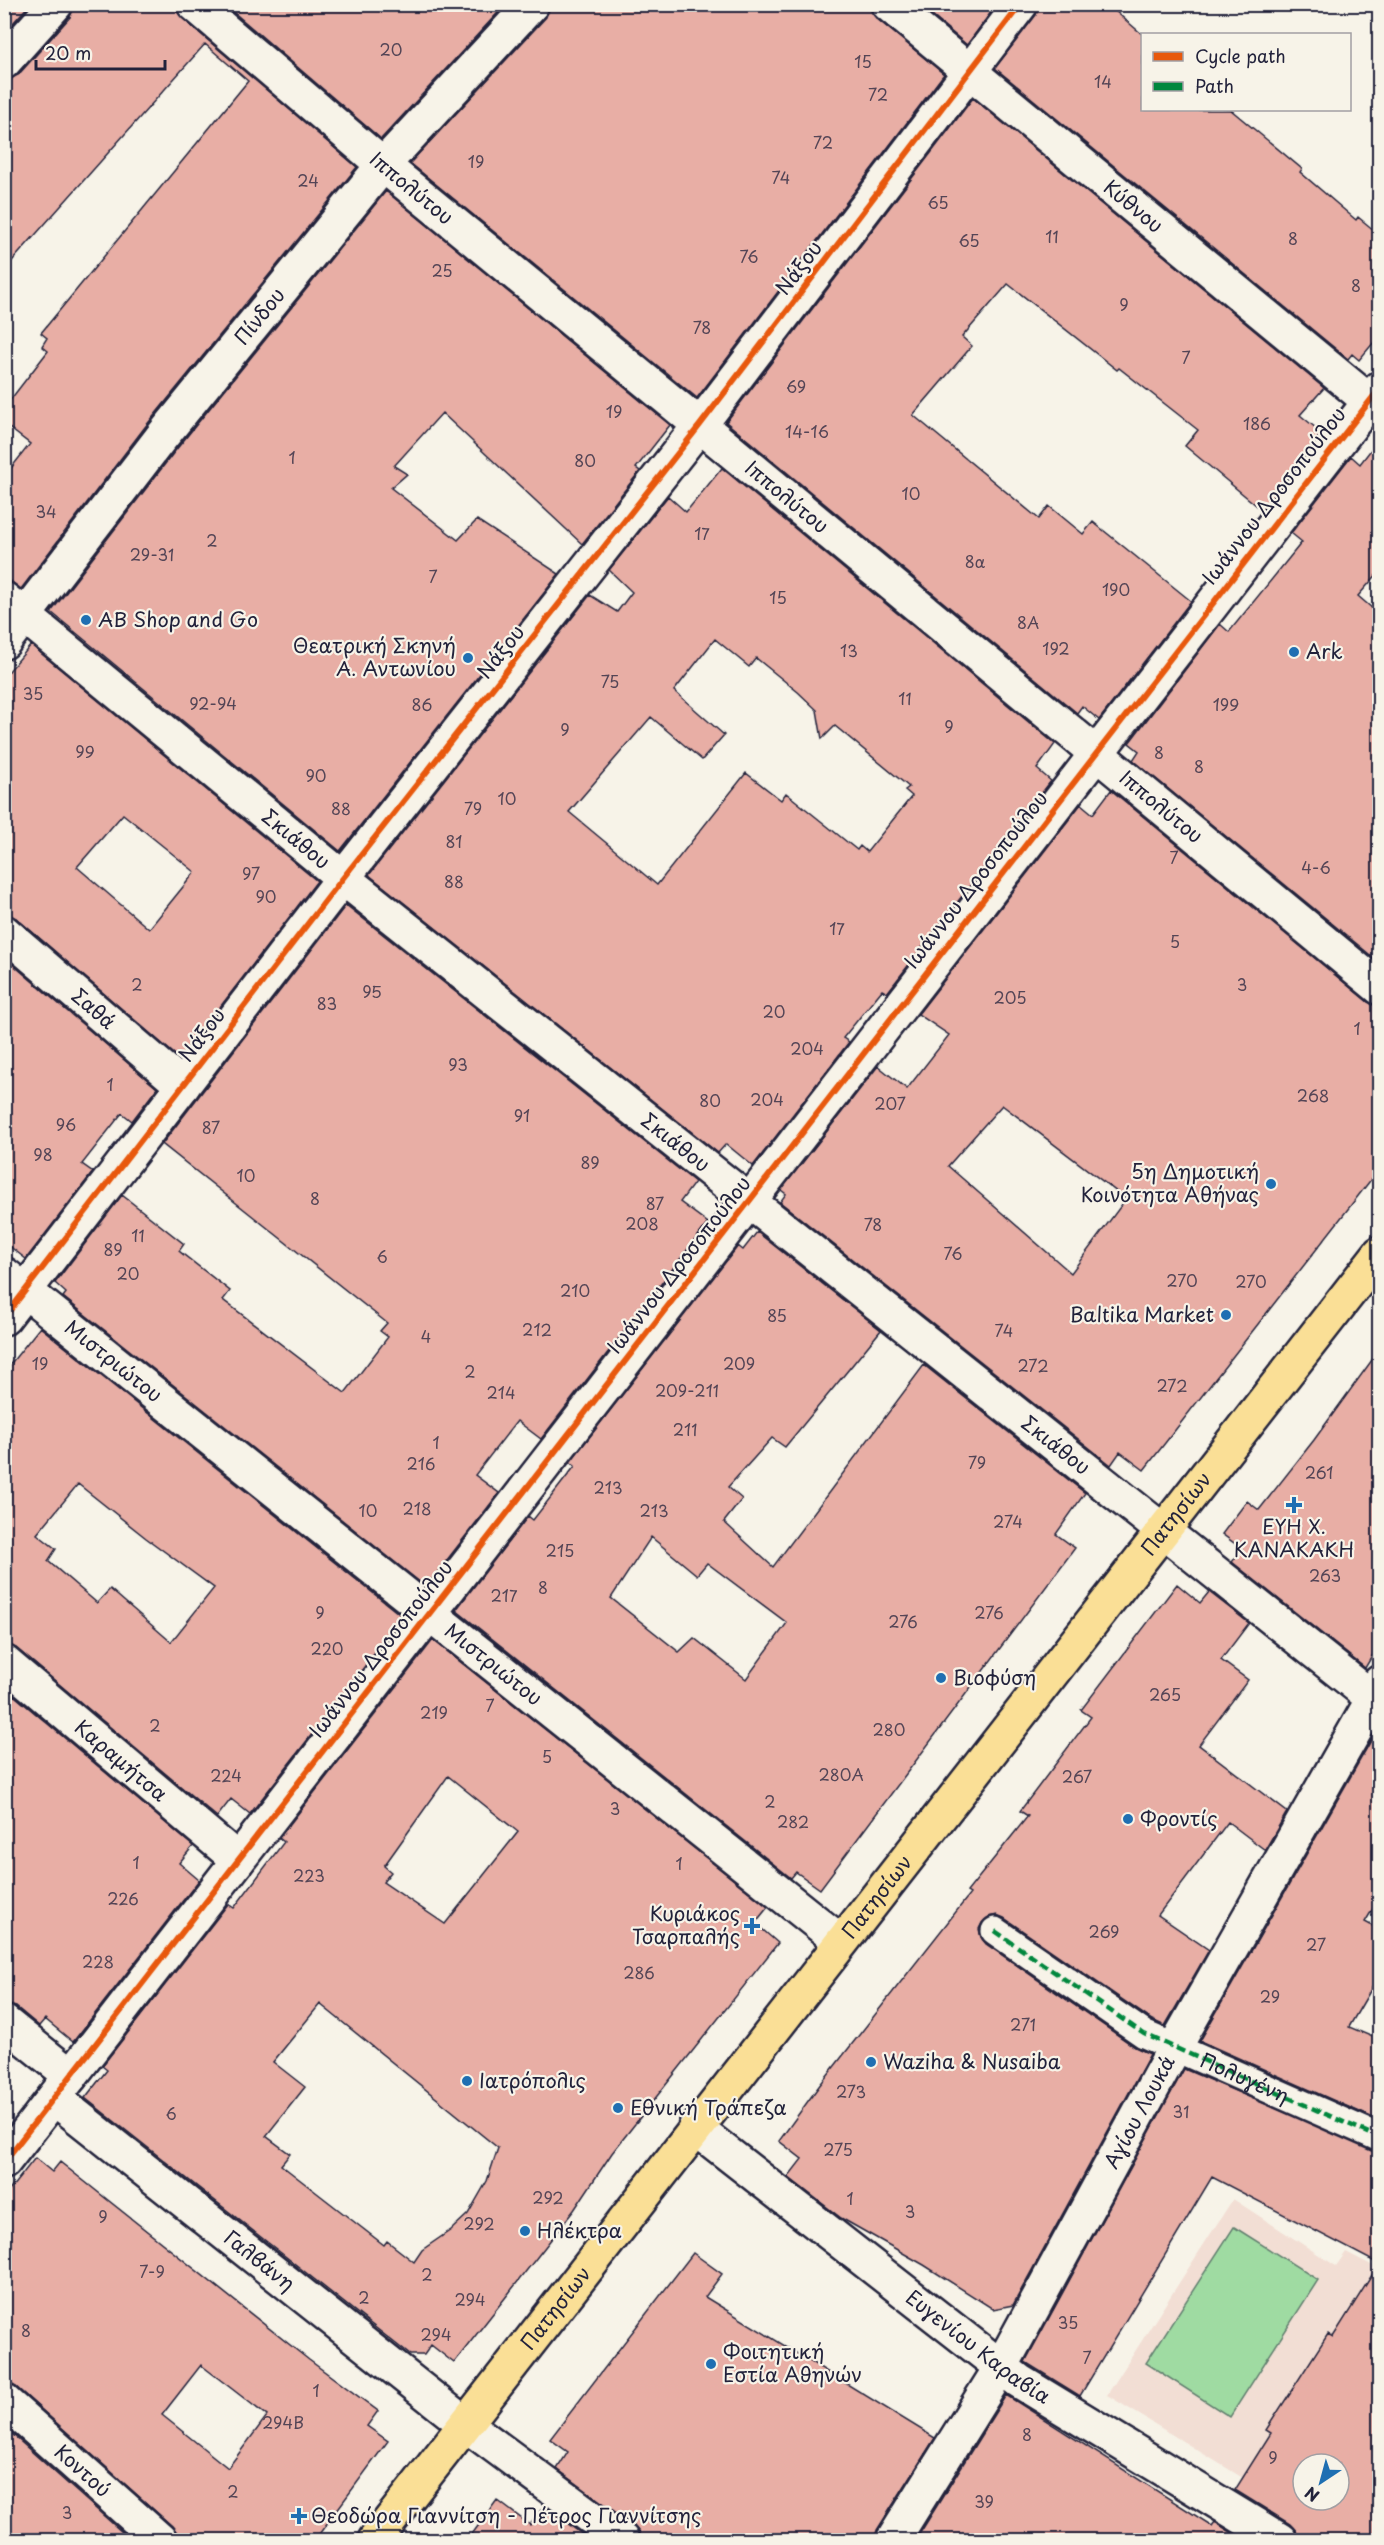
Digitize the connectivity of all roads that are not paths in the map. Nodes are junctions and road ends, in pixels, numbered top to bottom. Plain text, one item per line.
1 (56, 4) edge
2 (194, 4) edge
3 (532, 4) edge
4 (888, 4) edge
5 (1021, 4) edge
6 (4, 62) edge
7 (970, 72) junction
8 (383, 165) junction
9 (1376, 399) edge
10 (700, 425) junction
11 (15, 607) edge
12 (4, 642) edge
13 (1096, 753) junction
14 (342, 878) junction
15 (4, 932) edge
16 (1380, 988) edge
17 (183, 1086) junction
18 (748, 1202) junction
19 (1380, 1252) edge
20 (15, 1283) edge
21 (4, 1318) edge
22 (1162, 1530) junction
23 (430, 1613) junction
24 (4, 1662) edge
25 (1377, 1695) edge
26 (238, 1860) junction
27 (995, 1931) dead end
28 (841, 1942) junction
29 (4, 2022) edge
30 (1175, 2046) junction
31 (62, 2087) junction
32 (695, 2128) junction
33 (1380, 2138) edge
34 (4, 2162) edge
35 (1001, 2367) junction
36 (4, 2401) edge
37 (465, 2424) junction
38 (160, 2541) edge
39 (375, 2541) edge
40 (622, 2541) edge
41 (893, 2541) edge
42 (1280, 2541) edge

1 - 6 street
2 - 8 street, Ιππολύτου
3 - 8 street, Πίνδου
4 - 7 street, Κύθνου
5 - 7 street, Νάξου
7 - 9 street, Κύθνου
7 - 10 street, Νάξου
8 - 10 street, Ιππολύτου
8 - 11 street, Πίνδου
9 - 13 street, Ιωάννου Δροσοπούλου
10 - 13 street, Ιππολύτου
10 - 14 street, Νάξου
11 - 12 street, Πίνδου
11 - 14 street, Σκιάθου
13 - 16 street, Ιππολύτου
13 - 18 street, Ιωάννου Δροσοπούλου
14 - 17 street, Νάξου
14 - 18 street, Σκιάθου
15 - 17 street, Σαθά
17 - 20 street, Νάξου
18 - 22 street, Σκιάθου
18 - 23 street, Ιωάννου Δροσοπούλου
19 - 22 main road, Πατησίων
20 - 21 street, Νάξου
20 - 23 street, Μιστριώτου
22 - 25 street, Σκιάθου
22 - 28 main road, Πατησίων
23 - 26 street, Ιωάννου Δροσοπούλου
23 - 28 street, Μιστριώτου
24 - 26 street, Καραμήτσα
25 - 30 street, Αγίου Λουκά
26 - 31 street, Ιωάννου Δροσοπούλου
27 - 30 street, Πολυγένη
28 - 32 main road, Πατησίων
29 - 31 street, Γαλβάνη
30 - 33 street, Πολυγένη
30 - 35 street, Αγίου Λουκά
31 - 34 street, Ιωάννου Δροσοπούλου
31 - 37 street, Γαλβάνη
32 - 35 street, Ευγενίου Καραβία
32 - 37 main road, Πατησίων
35 - 41 street, Αγίου Λουκά
35 - 42 street, Ευγενίου Καραβία
36 - 38 street, Κοντού
37 - 39 main road, Πατησίων
37 - 40 street, Γαλβάνη

